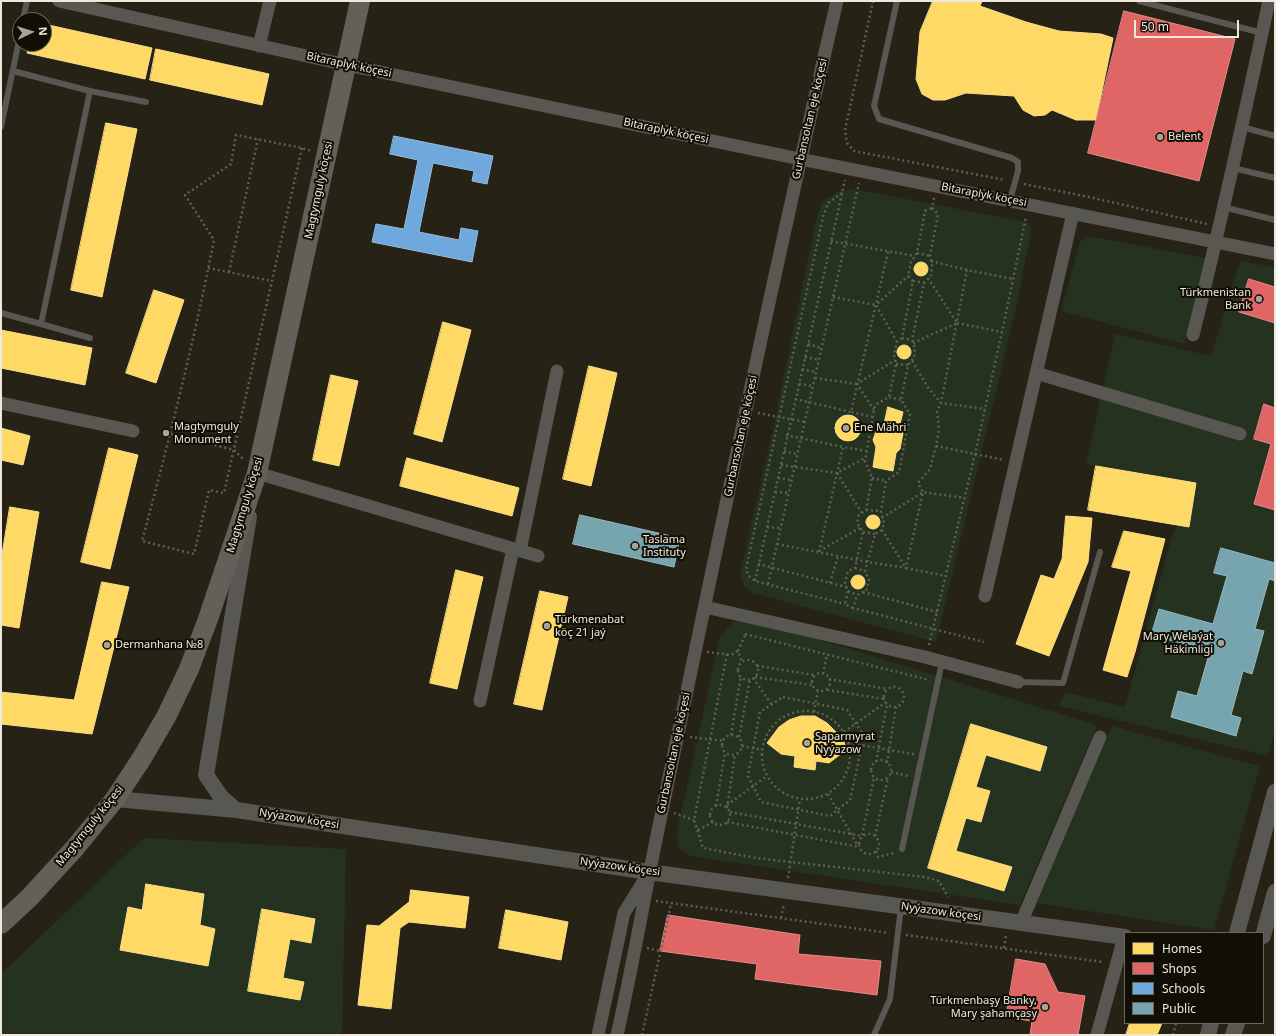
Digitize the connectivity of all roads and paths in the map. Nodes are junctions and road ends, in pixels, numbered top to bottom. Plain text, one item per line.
1 (27, 1) edge
2 (59, 1) edge
3 (270, 1) edge
4 (360, 1) edge
5 (837, 1) edge
6 (897, 1) edge
7 (1139, 1) edge
8 (1269, 1) edge
9 (25, 12) edge
10 (1262, 32) junction
11 (259, 46) junction
12 (17, 52) edge
13 (347, 65) junction
14 (13, 72) junction
15 (90, 91) junction
16 (146, 102) dead end
17 (1, 127) edge
18 (1242, 127) junction
19 (1275, 136) edge
20 (258, 139) junction
21 (302, 148) junction
22 (327, 155) junction
23 (800, 159) junction
24 (848, 168) junction
25 (941, 168) dead end
26 (1233, 168) junction
27 (862, 171) junction
28 (1275, 178) edge
29 (1015, 182) junction
30 (936, 186) junction
31 (842, 193) junction
32 (1010, 200) junction
33 (1223, 207) junction
34 (932, 208) junction
35 (1073, 212) junction
36 (1275, 220) edge
37 (1026, 222) dead end
38 (1219, 227) junction
39 (831, 241) junction
40 (1216, 243) junction
41 (845, 244) junction
42 (888, 252) junction
43 (917, 253) junction
44 (1275, 254) edge
45 (915, 256) junction
46 (930, 256) junction
47 (931, 261) junction
48 (208, 268) junction
49 (967, 270) junction
50 (229, 272) junction
51 (908, 276) junction
52 (928, 278) junction
53 (1014, 279) junction
54 (272, 281) junction
55 (913, 281) junction
56 (924, 283) junction
57 (833, 297) junction
58 (876, 305) junction
59 (1, 313) edge
60 (957, 323) junction
61 (41, 324) junction
62 (1002, 332) junction
63 (1193, 335) dead end
64 (90, 338) dead end
65 (902, 338) junction
66 (912, 340) junction
67 (897, 342) junction
68 (808, 344) junction
69 (913, 344) junction
70 (821, 348) junction
71 (805, 357) junction
72 (819, 360) junction
73 (895, 360) junction
74 (912, 361) junction
75 (896, 364) junction
76 (908, 365) junction
77 (802, 369) junction
78 (557, 371) dead end
79 (816, 372) junction
80 (1036, 373) junction
81 (815, 378) junction
82 (799, 384) junction
83 (857, 384) junction
84 (813, 386) junction
85 (890, 397) junction
86 (795, 399) junction
87 (901, 400) junction
88 (1, 402) edge
89 (809, 402) junction
90 (941, 403) junction
91 (985, 408) junction
92 (746, 410) junction
93 (874, 410) junction
94 (851, 412) junction
95 (779, 417) junction
96 (873, 417) junction
97 (790, 419) junction
98 (805, 422) junction
99 (133, 431) dead end
100 (171, 434) junction
101 (1240, 434) dead end
102 (786, 435) junction
103 (801, 439) junction
104 (936, 446) junction
105 (843, 448) junction
106 (234, 450) junction
107 (784, 450) junction
108 (867, 451) junction
109 (798, 454) junction
110 (975, 454) junction
111 (865, 458) junction
112 (1015, 463) junction
113 (781, 465) junction
114 (795, 466) junction
115 (257, 473) junction
116 (837, 473) junction
117 (778, 478) junction
118 (872, 478) junction
119 (791, 480) junction
120 (886, 481) junction
121 (775, 492) junction
122 (923, 492) junction
123 (788, 493) junction
124 (964, 498) junction
125 (866, 510) junction
126 (881, 511) junction
127 (862, 513) junction
128 (882, 518) junction
129 (767, 527) junction
130 (780, 528) junction
131 (860, 528) junction
132 (882, 530) junction
133 (863, 532) junction
134 (875, 534) junction
135 (777, 544) junction
136 (517, 550) junction
137 (819, 552) junction
138 (1100, 552) dead end
139 (538, 556) dead end
140 (838, 556) junction
141 (857, 559) junction
142 (868, 562) junction
143 (758, 564) junction
144 (772, 567) junction
145 (855, 568) junction
146 (906, 568) junction
147 (865, 572) junction
148 (946, 576) junction
149 (755, 581) junction
150 (830, 583) junction
151 (768, 584) junction
152 (847, 587) junction
153 (848, 591) junction
154 (863, 592) junction
155 (857, 595) junction
156 (985, 596) dead end
157 (844, 604) junction
158 (705, 606) junction
159 (853, 608) junction
160 (937, 612) junction
161 (752, 618) junction
162 (933, 629) junction
163 (745, 634) junction
164 (984, 642) dead end
165 (696, 651) junction
166 (738, 651) junction
167 (727, 654) junction
168 (827, 654) junction
169 (925, 657) junction
170 (742, 662) junction
171 (942, 662) junction
172 (757, 666) junction
173 (823, 674) junction
174 (815, 675) junction
175 (741, 676) junction
176 (753, 678) junction
177 (829, 679) junction
178 (938, 682) junction
179 (1018, 682) joint
180 (812, 685) junction
181 (889, 689) junction
182 (827, 690) junction
183 (818, 691) junction
184 (480, 701) dead end
185 (886, 702) junction
186 (772, 704) junction
187 (816, 704) junction
188 (896, 707) junction
189 (814, 712) junction
190 (856, 723) junction
191 (844, 732) junction
192 (731, 735) junction
193 (678, 736) junction
194 (739, 737) junction
195 (1100, 737) dead end
196 (710, 740) junction
197 (723, 741) junction
198 (848, 743) junction
199 (742, 746) junction
200 (863, 746) junction
201 (753, 748) junction
202 (880, 748) junction
203 (762, 750) junction
204 (890, 750) junction
205 (725, 752) junction
206 (735, 754) junction
207 (922, 755) junction
208 (876, 762) junction
209 (888, 763) junction
210 (891, 772) junction
211 (767, 776) junction
212 (888, 777) junction
213 (874, 778) junction
214 (917, 778) junction
215 (753, 786) junction
216 (1275, 792) edge
217 (828, 794) junction
218 (115, 799) junction
219 (800, 799) junction
220 (716, 806) junction
221 (727, 806) junction
222 (662, 809) junction
223 (799, 809) junction
224 (236, 810) junction
225 (837, 810) junction
226 (730, 812) junction
227 (694, 820) junction
228 (713, 822) junction
229 (727, 822) junction
230 (796, 825) junction
231 (698, 830) junction
232 (795, 834) junction
233 (852, 835) junction
234 (862, 836) junction
235 (875, 836) junction
236 (859, 847) junction
237 (902, 849) joint
238 (876, 851) junction
239 (790, 862) junction
240 (649, 872) junction
241 (786, 891) junction
242 (1275, 892) edge
243 (644, 899) junction
244 (671, 904) junction
245 (902, 907) junction
246 (957, 914) junction
247 (1021, 923) junction
248 (1, 924) edge
249 (1237, 932) edge
250 (1264, 932) edge
251 (899, 934) junction
252 (1124, 937) edge
253 (1124, 941) edge
254 (1118, 964) junction
255 (1176, 1024) edge
256 (1211, 1024) edge
257 (1237, 1024) edge
258 (598, 1035) edge
259 (617, 1035) edge
260 (642, 1035) edge
261 (874, 1035) edge
262 (1097, 1035) edge
263 (1173, 1035) edge
264 (1208, 1035) edge
265 (1233, 1035) edge

1 - 9 lane
2 - 11 street, Bitaraplyk köçesi
3 - 11 street
4 - 13 main road, Magtymguly köçesi
5 - 23 street, Gurbansoltan eje köçesi
6 - 29 lane
7 - 10 lane
8 - 10 street
10 - 18 street
11 - 13 street, Bitaraplyk köçesi
12 - 14 lane
13 - 22 main road, Magtymguly köçesi
13 - 23 street, Bitaraplyk köçesi
14 - 15 lane
14 - 17 lane
15 - 16 lane
15 - 61 lane
18 - 19 lane
18 - 26 street
20 - 21 path
20 - 48 path
20 - 50 path
21 - 22 path
21 - 54 path
22 - 115 main road, Magtymguly köçesi
23 - 24 street, Bitaraplyk köçesi
23 - 92 street, Gurbansoltan eje köçesi
24 - 27 street, Bitaraplyk köçesi
24 - 31 path
25 - 29 path
26 - 28 lane
26 - 33 street
27 - 30 street, Bitaraplyk köçesi
27 - 41 path
29 - 32 lane
29 - 38 path
30 - 32 street, Bitaraplyk köçesi
30 - 34 path
31 - 39 path
31 - 95 path
32 - 35 street, Bitaraplyk köçesi
33 - 36 lane
33 - 38 street
34 - 43 path
34 - 46 path
35 - 40 street, Bitaraplyk köçesi
35 - 80 street
37 - 53 path
38 - 40 street
39 - 41 path
39 - 68 path
40 - 44 street, Bitaraplyk köçesi
40 - 63 street
41 - 42 path
41 - 57 path
42 - 45 path
42 - 58 path
43 - 45 path
43 - 46 path
45 - 51 path
46 - 47 path
47 - 49 path
47 - 52 path
48 - 50 path
48 - 100 path
49 - 53 path
49 - 60 path
50 - 54 path
51 - 55 path
51 - 58 path
52 - 56 path
52 - 60 path
53 - 62 path
54 - 106 path
55 - 56 path
55 - 65 path
56 - 66 path
57 - 58 path
57 - 70 path
58 - 67 path
58 - 83 path
59 - 61 lane
60 - 62 path
60 - 69 path
60 - 90 path
61 - 64 lane
62 - 91 path
65 - 66 path
65 - 67 path
66 - 69 path
67 - 73 path
68 - 70 path
68 - 71 path
69 - 74 path
70 - 72 path
71 - 72 path
71 - 77 path
72 - 79 path
73 - 75 path
73 - 83 path
74 - 76 path
74 - 90 path
75 - 76 path
75 - 85 path
76 - 87 path
77 - 79 path
77 - 82 path
78 - 136 street
79 - 81 path
80 - 101 street
80 - 112 street
81 - 83 path
81 - 84 path
82 - 84 path
82 - 86 path
83 - 93 path
83 - 94 path
84 - 89 path
85 - 87 path
85 - 93 path
86 - 89 path
86 - 97 path
87 - 120 path
88 - 99 street
89 - 94 path
89 - 98 path
90 - 91 path
90 - 104 path
91 - 110 path
92 - 95 path
92 - 158 street, Gurbansoltan eje köçesi
93 - 96 path
94 - 96 path
95 - 97 path
95 - 149 path
96 - 108 path
97 - 98 path
97 - 102 path
98 - 103 path
100 - 106 path
100 - 106 path
102 - 103 path
102 - 107 path
103 - 105 path
103 - 109 path
104 - 110 path
104 - 122 path
105 - 108 path
105 - 116 path
106 - 115 path
107 - 109 path
107 - 113 path
108 - 111 path
109 - 114 path
110 - 112 path
110 - 124 path
111 - 116 path
111 - 118 path
112 - 156 street
113 - 114 path
113 - 117 path
114 - 116 path
114 - 119 path
115 - 136 street
115 - 218 main road, Magtymguly köçesi
115 - 224 street
116 - 127 path
116 - 137 path
117 - 119 path
117 - 121 path
118 - 120 path
118 - 125 path
119 - 123 path
120 - 126 path
121 - 123 path
121 - 129 path
122 - 124 path
122 - 128 path
122 - 146 path
123 - 130 path
124 - 148 path
125 - 126 path
125 - 127 path
126 - 128 path
127 - 131 path
128 - 132 path
129 - 130 path
129 - 143 path
130 - 135 path
131 - 133 path
131 - 137 path
132 - 134 path
132 - 146 path
133 - 134 path
133 - 141 path
134 - 142 path
135 - 137 path
135 - 144 path
136 - 139 street
136 - 184 street
137 - 140 path
138 - 179 lane
140 - 141 path
140 - 150 path
141 - 142 path
141 - 145 path
142 - 146 path
142 - 147 path
143 - 144 path
143 - 149 path
144 - 150 path
144 - 151 path
145 - 147 path
145 - 152 path
146 - 148 path
147 - 154 path
148 - 160 path
149 - 151 path
150 - 152 path
151 - 157 path
152 - 153 path
153 - 155 path
153 - 157 path
154 - 155 path
154 - 160 path
155 - 159 path
157 - 159 path
158 - 161 street
158 - 165 street, Gurbansoltan eje köçesi
159 - 162 path
160 - 162 path
161 - 163 path
161 - 169 street
162 - 164 path
162 - 169 path
163 - 166 path
163 - 168 path
165 - 167 path
165 - 193 street, Gurbansoltan eje köçesi
166 - 167 path
166 - 170 path
167 - 196 path
168 - 173 path
168 - 178 path
169 - 171 street
170 - 172 path
170 - 175 path
171 - 178 lane
171 - 179 street
172 - 174 path
172 - 176 path
173 - 174 path
173 - 177 path
174 - 180 path
175 - 176 path
175 - 192 path
176 - 180 path
176 - 186 path
176 - 194 path
177 - 181 path
177 - 182 path
178 - 207 lane
180 - 183 path
181 - 185 path
181 - 188 path
182 - 183 path
182 - 185 path
183 - 187 path
185 - 188 path
185 - 190 path
185 - 202 path
186 - 187 path
186 - 201 path
187 - 189 path
187 - 190 path
188 - 204 path
189 - 191 path
189 - 203 path
190 - 191 path
190 - 200 path
191 - 198 path
192 - 194 path
192 - 197 path
193 - 196 path
193 - 222 street, Gurbansoltan eje köçesi
194 - 199 path
195 - 247 street
196 - 197 path
196 - 227 path
197 - 205 path
198 - 200 path
198 - 217 path
199 - 201 path
199 - 206 path
200 - 202 path
200 - 225 path
201 - 203 path
201 - 215 path
202 - 204 path
202 - 208 path
203 - 211 path
204 - 207 path
204 - 209 path
205 - 206 path
205 - 220 path
206 - 221 path
207 - 214 lane
208 - 209 path
208 - 213 path
209 - 210 path
210 - 212 path
210 - 214 path
211 - 215 path
211 - 219 path
212 - 213 path
212 - 235 path
213 - 234 path
214 - 237 lane
215 - 221 path
215 - 223 path
216 - 249 street
217 - 219 path
217 - 225 path
218 - 224 street, Nyýazow köçesi
218 - 248 main road, Magtymguly köçesi
219 - 223 path
220 - 221 path
220 - 228 path
221 - 226 path
222 - 227 path
222 - 240 street, Gurbansoltan eje köçesi
223 - 225 path
223 - 230 path
224 - 240 street, Nyýazow köçesi
225 - 233 path
226 - 229 path
226 - 230 path
227 - 231 path
228 - 229 path
228 - 231 path
229 - 232 path
230 - 232 path
230 - 233 path
231 - 239 path
232 - 236 path
232 - 239 path
233 - 234 path
233 - 236 path
234 - 235 path
234 - 236 path
235 - 238 path
236 - 238 path
237 - 238 path
239 - 241 path
239 - 246 path
240 - 241 street, Nyýazow köçesi
240 - 243 street, Gurbansoltan eje köçesi
240 - 258 street, Gurbansoltan eje köçesi
241 - 245 street, Nyýazow köçesi
242 - 250 street
243 - 244 path
243 - 259 street, Gurbansoltan eje köçesi
244 - 251 path
244 - 260 path
245 - 246 street, Nyýazow köçesi
245 - 251 lane
246 - 247 street, Nyýazow köçesi
247 - 252 street, Nyýazow köçesi
251 - 254 path
251 - 261 lane
253 - 254 street
254 - 262 street
255 - 263 path
256 - 264 street
257 - 265 street

